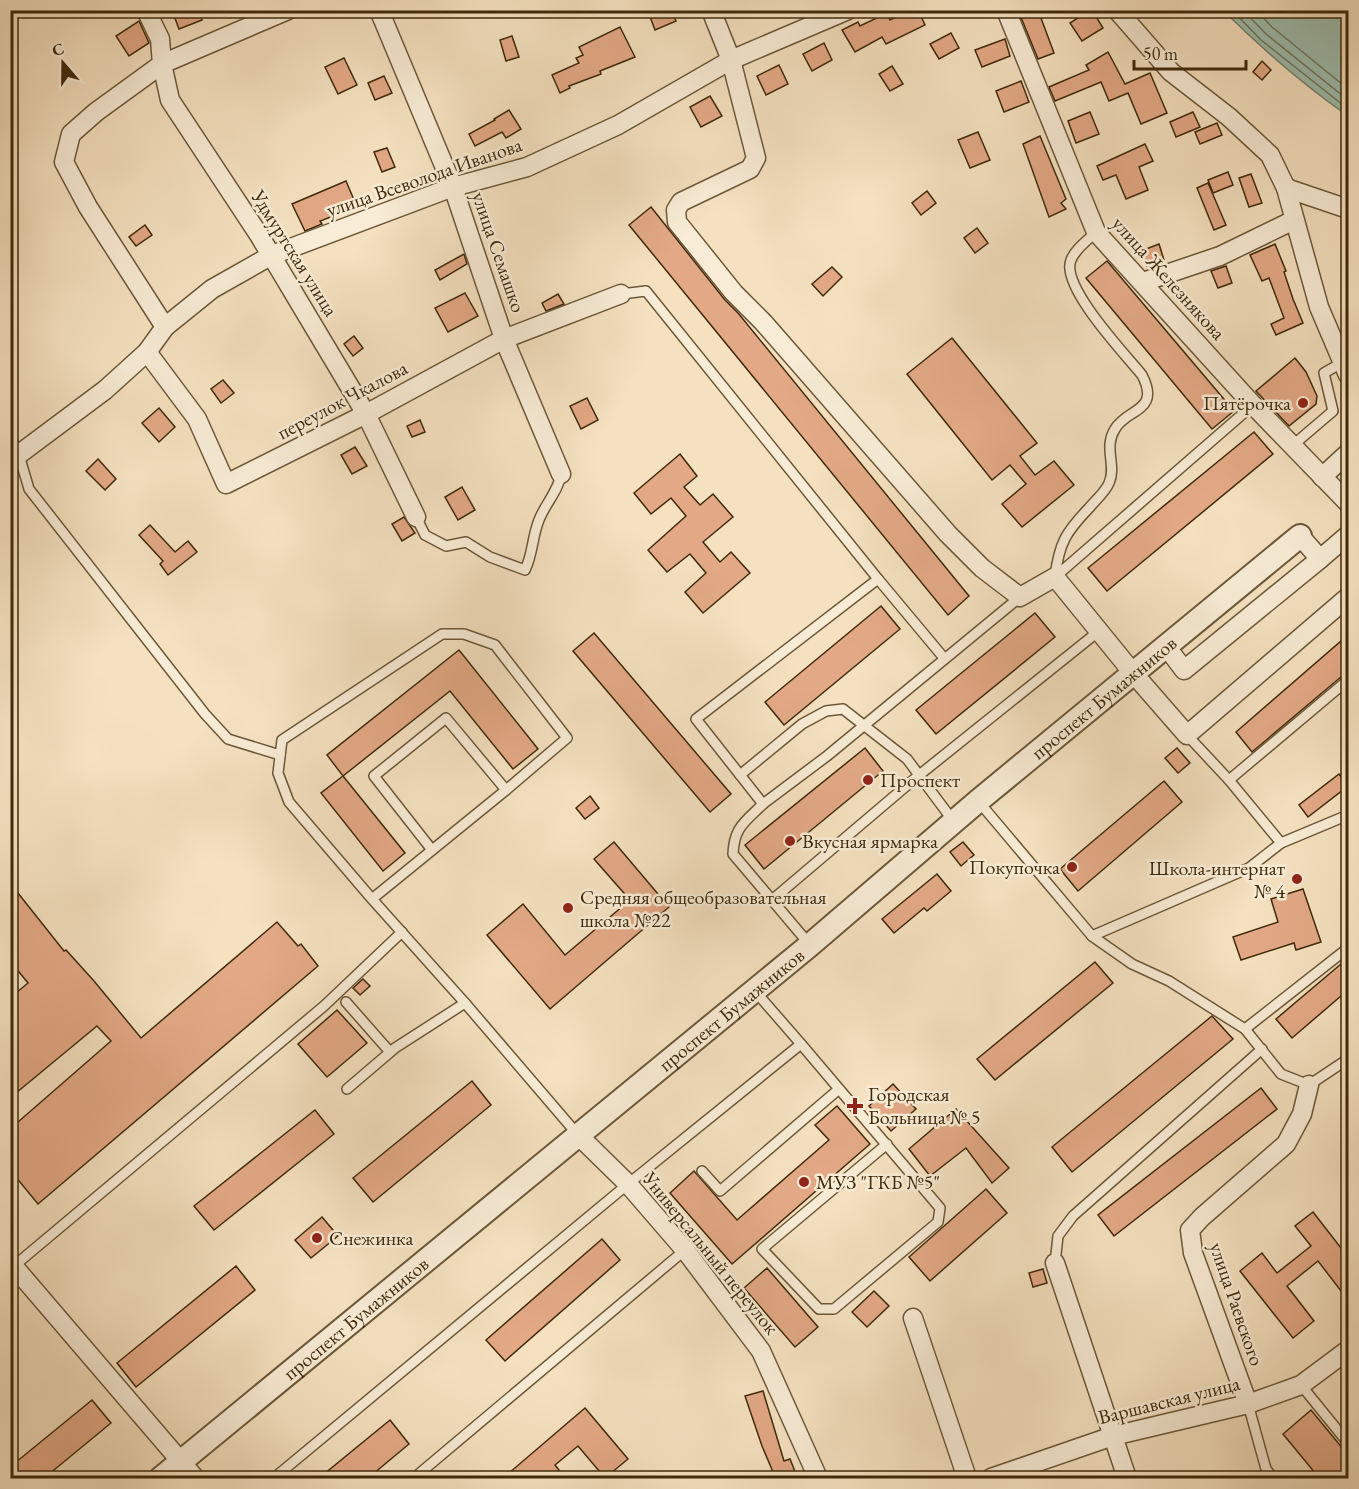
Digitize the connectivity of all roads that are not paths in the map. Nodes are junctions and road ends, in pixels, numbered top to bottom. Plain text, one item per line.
1 (146, 10) edge
2 (288, 10) edge
3 (380, 10) edge
4 (711, 10) edge
5 (848, 10) edge
6 (1006, 10) edge
7 (1117, 10) edge
8 (731, 60) junction
9 (162, 64) junction
10 (453, 187) junction
11 (1286, 188) junction
12 (1348, 209) edge
13 (1294, 220) junction
14 (1096, 232) junction
15 (272, 255) junction
16 (1143, 282) junction
17 (621, 294) joint
18 (165, 327) junction
19 (504, 339) junction
20 (147, 352) junction
21 (1347, 364) edge
22 (1253, 405) junction
23 (366, 414) junction
24 (1292, 446) junction
25 (1348, 453) edge
26 (15, 458) edge
27 (561, 474) joint
28 (1322, 477) junction
29 (1348, 503) edge
30 (416, 517) joint
31 (1348, 535) edge
32 (1300, 536) joint
33 (1320, 559) junction
34 (1055, 577) junction
35 (879, 579) junction
36 (1020, 597) junction
37 (1348, 597) edge
38 (1099, 631) junction
39 (1166, 646) junction
40 (944, 658) junction
41 (1133, 673) junction
42 (1348, 680) edge
43 (865, 725) junction
44 (1187, 735) junction
45 (280, 755) junction
46 (740, 775) junction
47 (918, 776) junction
48 (1229, 780) junction
49 (506, 790) junction
50 (978, 801) junction
51 (763, 804) junction
52 (1348, 815) edge
53 (954, 822) junction
54 (1281, 843) junction
55 (432, 850) junction
56 (372, 899) junction
57 (772, 900) junction
58 (402, 932) junction
59 (1092, 936) junction
60 (810, 945) junction
61 (1348, 948) edge
62 (755, 991) junction
63 (346, 1002) dead end
64 (465, 1003) junction
65 (1245, 1029) junction
66 (801, 1044) junction
67 (1262, 1049) junction
68 (390, 1052) junction
69 (1348, 1059) edge
70 (1309, 1085) junction
71 (347, 1089) dead end
72 (839, 1089) junction
73 (578, 1135) junction
74 (887, 1144) junction
75 (702, 1171) dead end
76 (628, 1185) junction
77 (685, 1250) junction
78 (1055, 1263) joint
79 (12, 1264) edge
80 (913, 1318) dead end
81 (1343, 1357) edge
82 (1301, 1385) junction
83 (1248, 1404) junction
84 (1113, 1436) junction
85 (1348, 1443) edge
86 (189, 1470) edge
87 (161, 1479) edge
88 (274, 1479) edge
89 (414, 1479) edge
90 (818, 1479) edge
91 (967, 1479) edge
92 (992, 1479) edge
93 (1127, 1479) edge
94 (1273, 1479) edge

1 - 9 street, Удмуртская улица
2 - 9 street
3 - 10 street, улица Семашко
4 - 8 street
5 - 8 street, улица Всеволода Иванова
6 - 14 street, улица Железнякова
7 - 11 street
8 - 10 street, улица Всеволода Иванова
8 - 36 street
9 - 15 street, Удмуртская улица
9 - 18 street
10 - 15 street, улица Всеволода Иванова
10 - 19 street, улица Семашко
11 - 12 street
11 - 13 street
13 - 16 street
13 - 21 street
14 - 16 street, улица Железнякова
14 - 34 lane
15 - 18 street, улица Всеволода Иванова
15 - 23 street, Удмуртская улица
16 - 22 street, улица Железнякова
17 - 19 street, переулок Чкалова
17 - 35 lane
18 - 20 street, улица Всеволода Иванова
19 - 23 street, переулок Чкалова
19 - 27 street, улица Семашко
20 - 23 street, переулок Чкалова
20 - 26 street, улица Всеволода Иванова
21 - 24 lane
22 - 24 street, улица Железнякова
22 - 34 lane
23 - 30 street, Удмуртская улица
24 - 28 street, улица Железнякова
25 - 28 street
26 - 45 lane
27 - 30 lane
28 - 29 street, улица Железнякова
31 - 33 street
32 - 33 street
32 - 39 street, проспект Бумажников
33 - 39 street
34 - 36 street
34 - 38 street
35 - 40 lane
35 - 46 lane
36 - 40 lane
37 - 44 street
38 - 41 street
38 - 47 lane
39 - 41 street, проспект Бумажников
40 - 43 lane
41 - 44 street
41 - 50 street, проспект Бумажников
42 - 48 lane
43 - 46 lane
43 - 47 lane
43 - 51 lane
44 - 48 lane
45 - 49 lane
45 - 56 lane
46 - 51 lane
47 - 53 lane
47 - 57 lane
48 - 54 lane
49 - 55 lane
49 - 55 lane
50 - 53 street, проспект Бумажников
50 - 59 lane
51 - 57 lane
52 - 54 lane
53 - 60 street, проспект Бумажников
54 - 59 lane
55 - 56 lane
56 - 58 lane
57 - 60 lane
58 - 64 lane
58 - 79 lane
59 - 65 lane
60 - 62 street, проспект Бумажников
61 - 65 lane
62 - 66 lane
62 - 73 street, проспект Бумажников
63 - 68 lane
64 - 68 lane
64 - 73 lane
65 - 67 lane
66 - 72 lane
66 - 76 lane
67 - 70 lane
67 - 78 lane
68 - 71 lane
69 - 70 lane
70 - 83 street, улица Раевского
72 - 74 lane
72 - 75 lane
73 - 76 street, Универсальный переулок
73 - 86 street, проспект Бумажников
74 - 74 lane
76 - 77 street, Универсальный переулок
76 - 88 lane
77 - 89 lane
77 - 90 street, Универсальный переулок
78 - 84 street
79 - 86 street
80 - 91 street
81 - 82 street, Варшавская улица
82 - 83 street, Варшавская улица
82 - 85 lane
83 - 84 street, Варшавская улица
83 - 94 lane
84 - 92 street, Варшавская улица
84 - 93 street
86 - 87 street, проспект Бумажников

